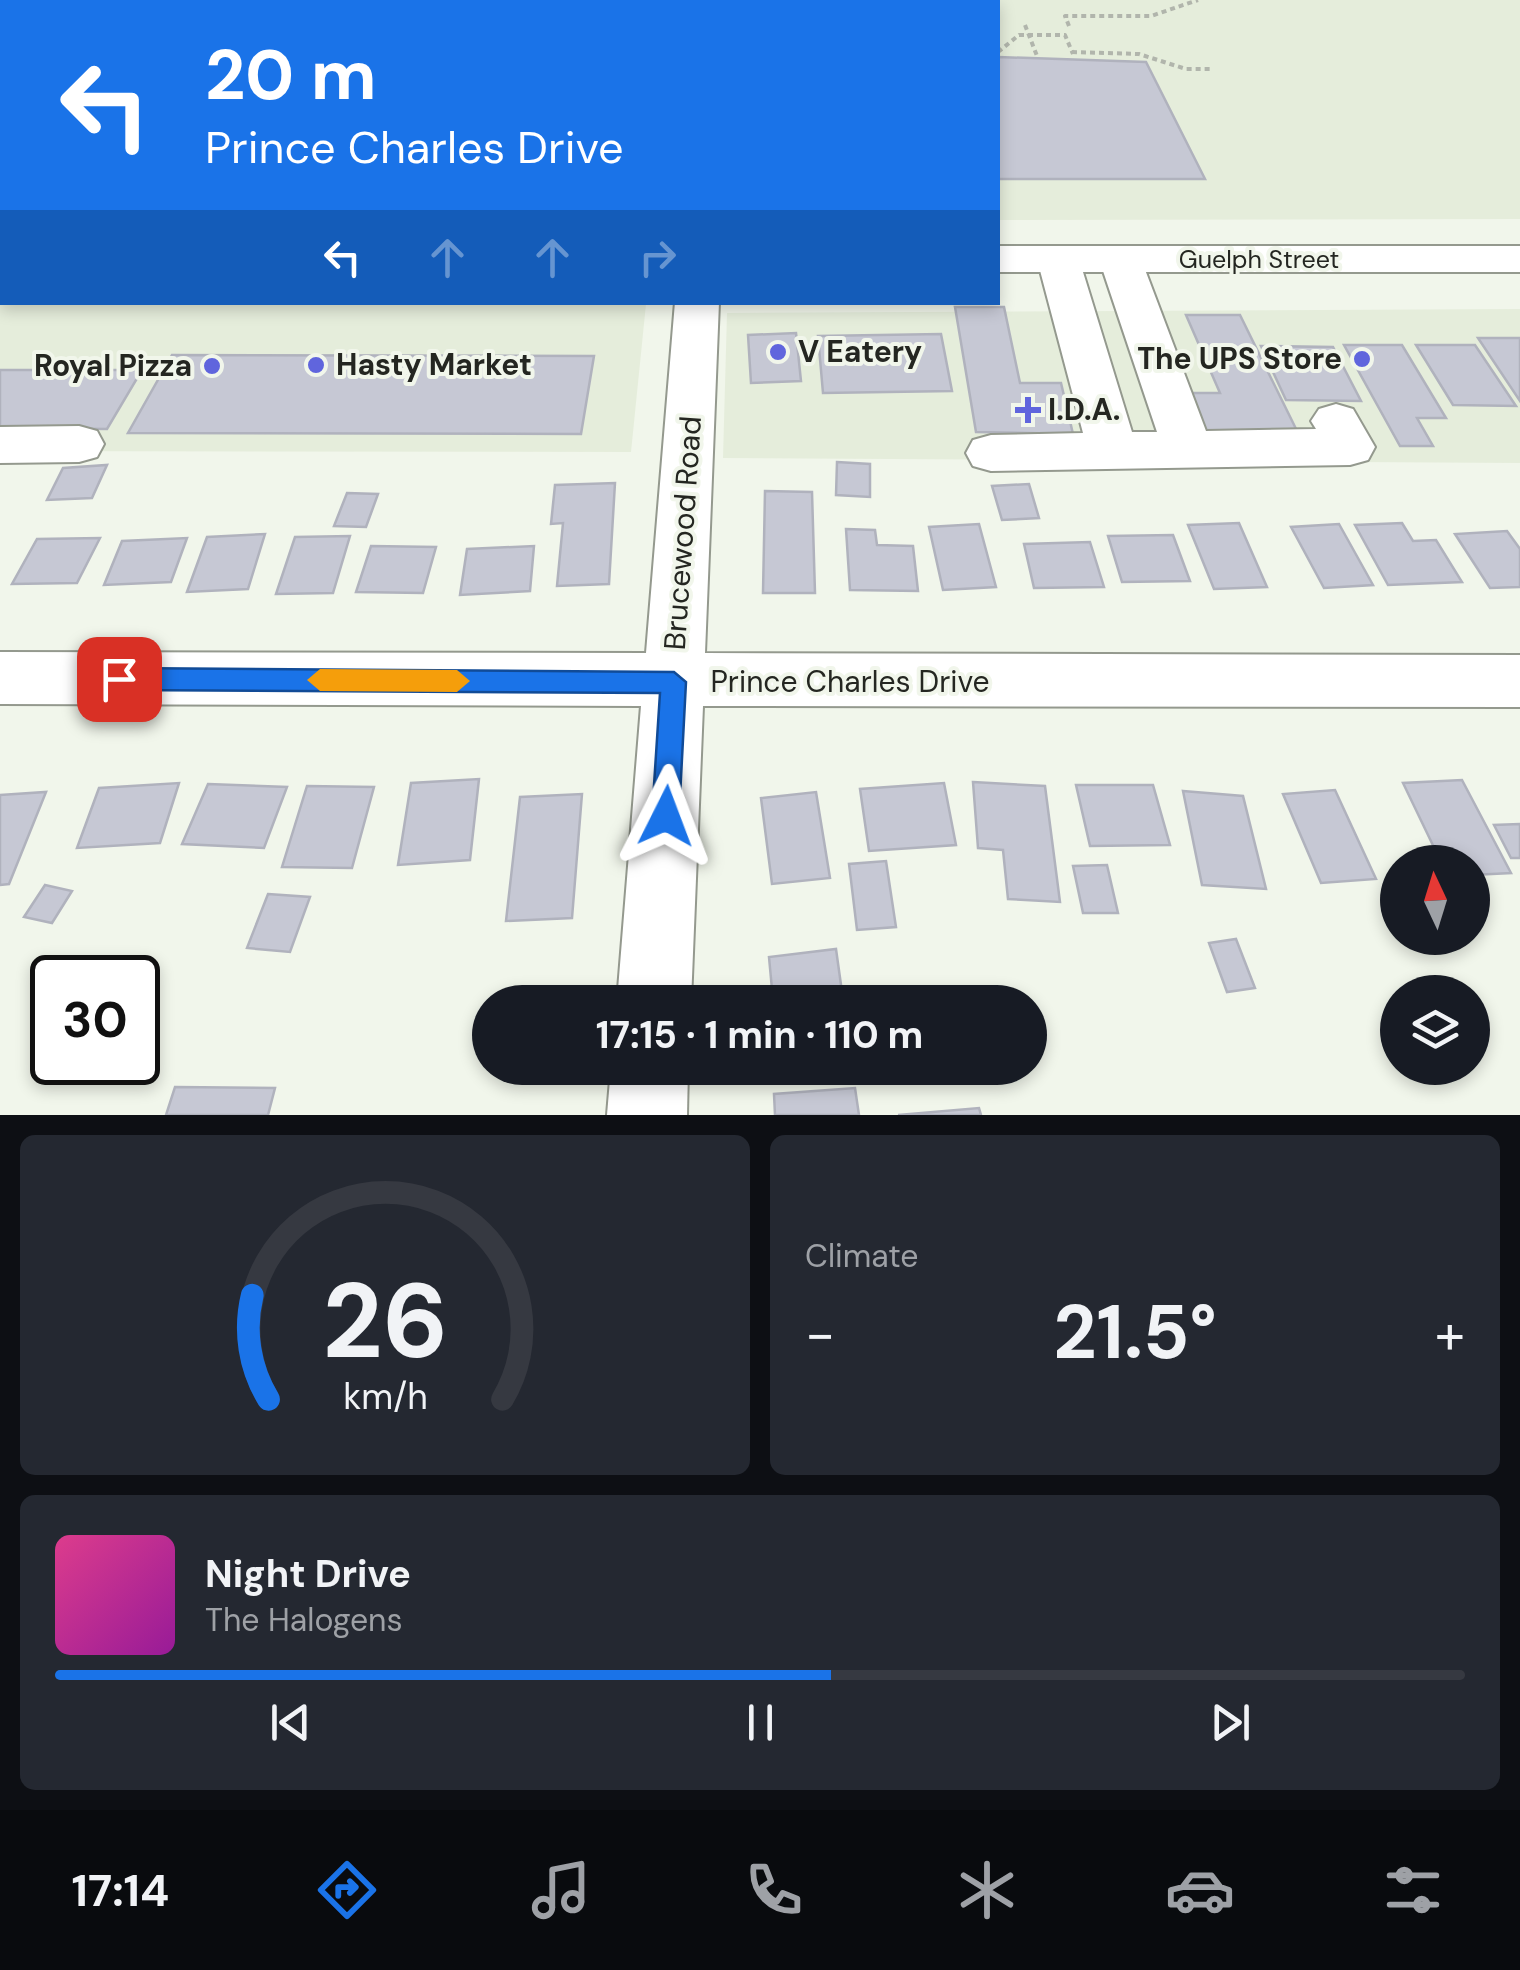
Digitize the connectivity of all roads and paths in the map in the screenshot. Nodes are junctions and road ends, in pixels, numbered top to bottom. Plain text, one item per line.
1 (1198, 0) edge
2 (1025, 25) dead end
3 (1069, 26) dead end
4 (1029, 35) junction
5 (1000, 52) edge
6 (1037, 56) dead end
7 (1212, 69) dead end
8 (1000, 258) edge
9 (1058, 259) junction
10 (1120, 259) junction
11 (1520, 259) edge
12 (697, 305) edge
13 (1336, 421) dead end
14 (79, 444) dead end
15 (0, 445) edge
16 (1188, 450) junction
17 (1114, 451) junction
18 (990, 453) dead end
19 (0, 678) edge
20 (1520, 681) edge
21 (674, 682) junction
22 (655, 985) edge
23 (649, 1085) edge
24 (647, 1115) edge

1 - 3 path
2 - 4 path
4 - 5 path
4 - 6 path
4 - 7 path
8 - 9 street, Guelph Street
9 - 10 street, Guelph Street
9 - 17 street
10 - 11 street, Guelph Street
10 - 16 street
12 - 21 street, Brucewood Road
13 - 16 street
14 - 15 street
16 - 17 street
17 - 18 street
19 - 21 street, Prince Charles Drive
20 - 21 street, Prince Charles Drive
21 - 22 street, Brucewood Road
23 - 24 street

